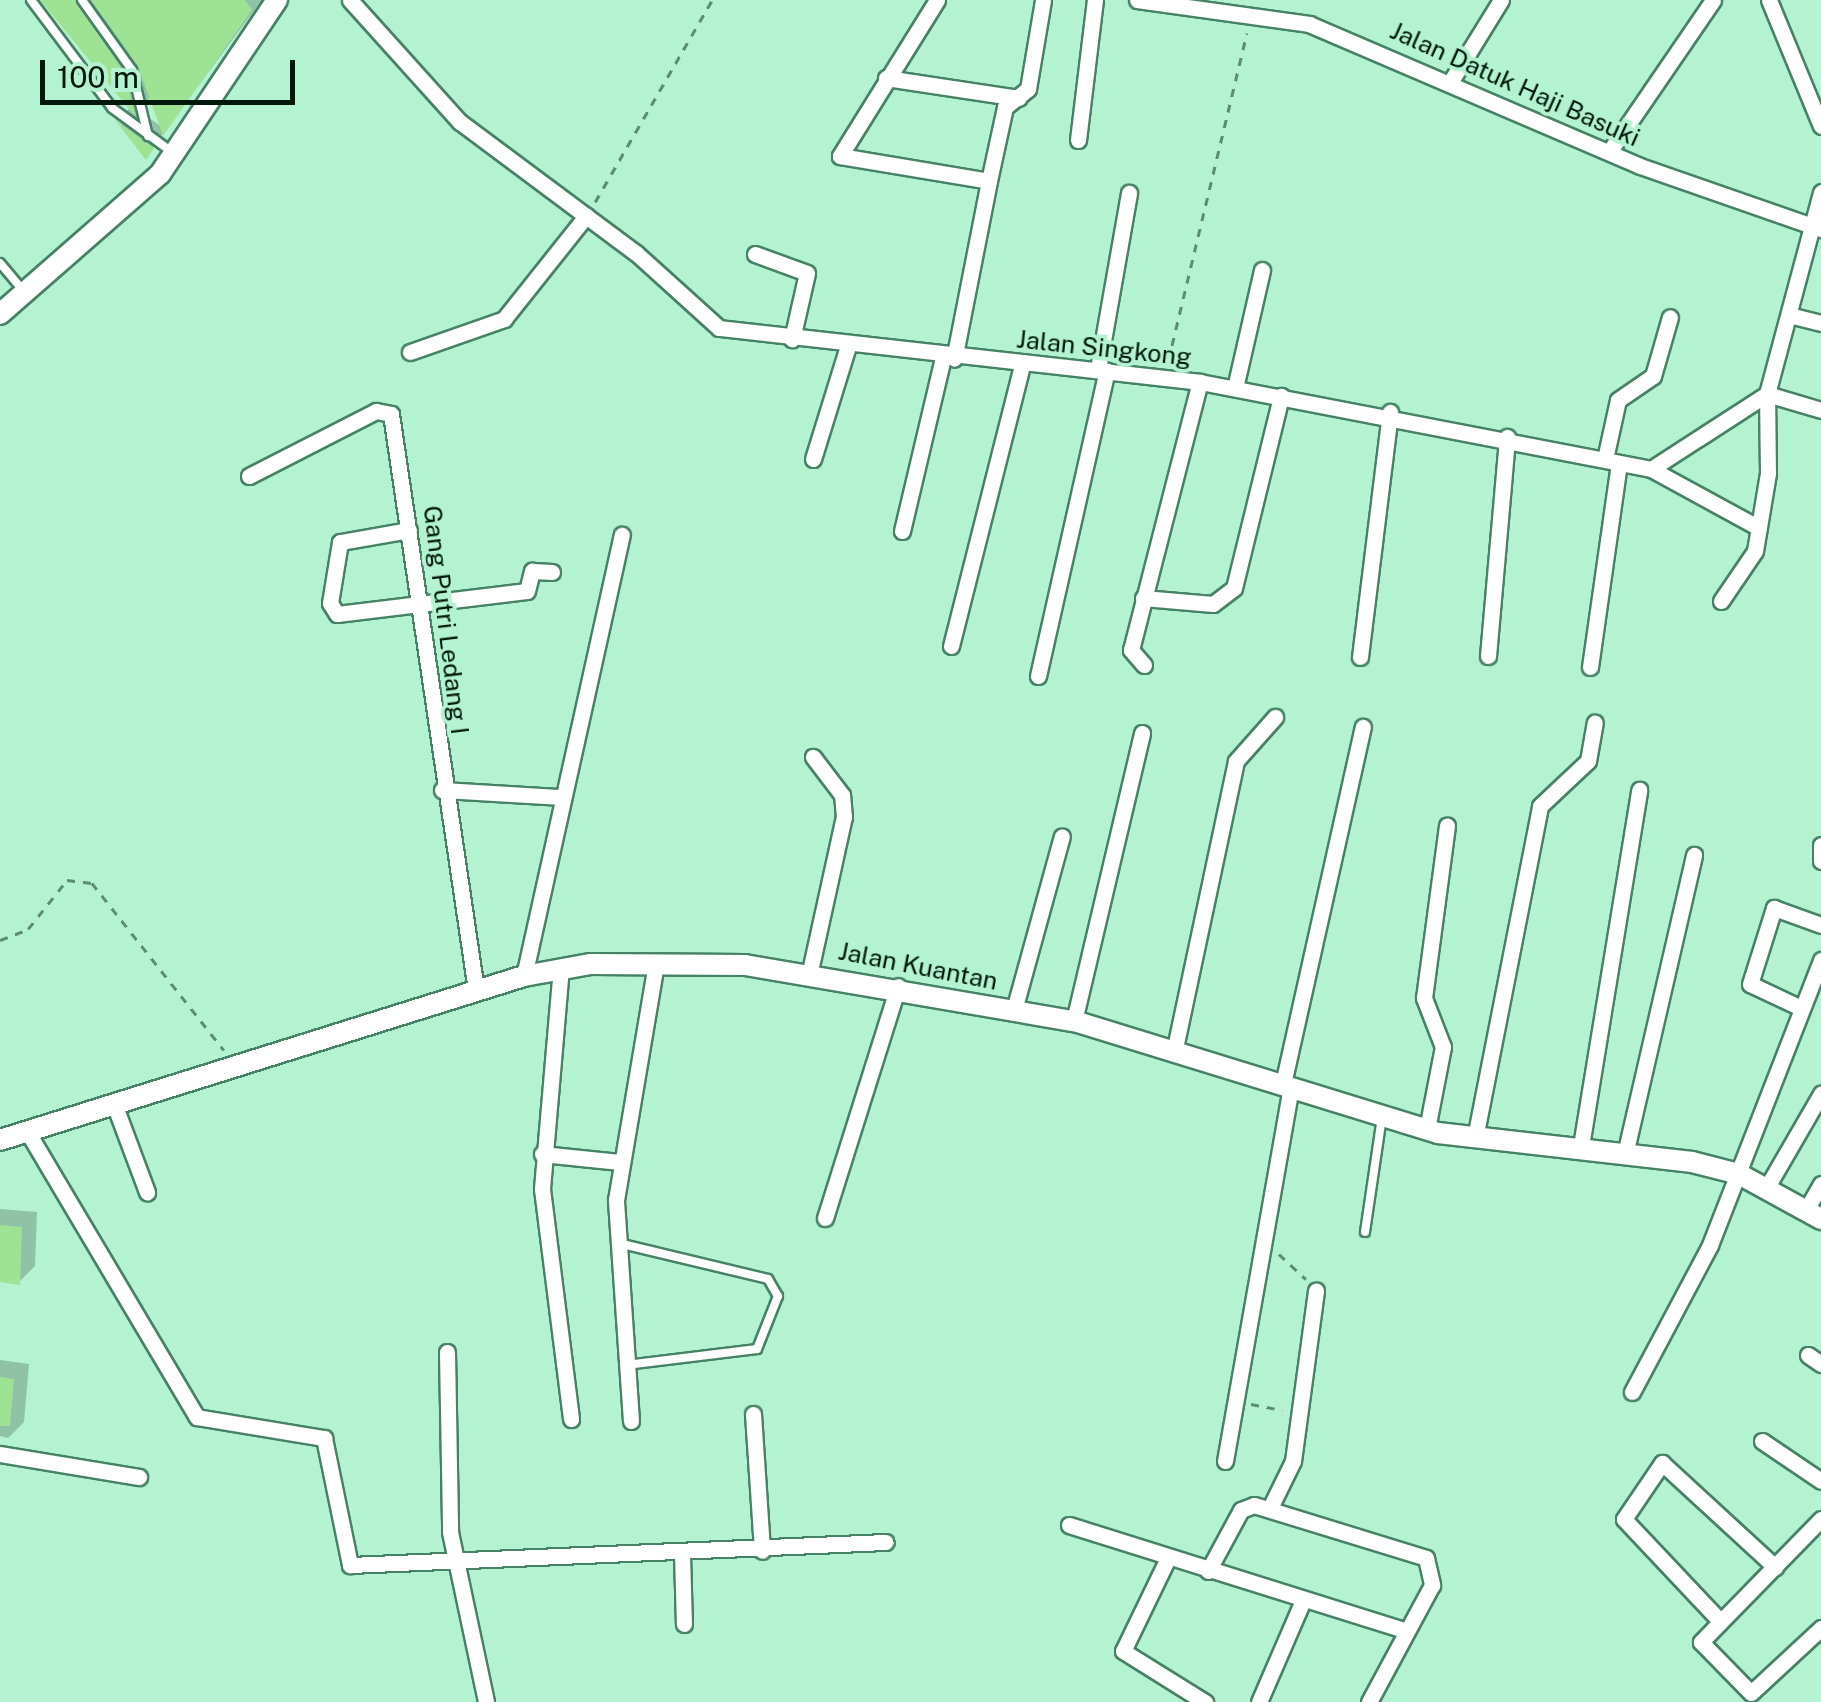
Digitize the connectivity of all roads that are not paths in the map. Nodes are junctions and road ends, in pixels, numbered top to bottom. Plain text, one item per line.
1 (30, 0) edge
2 (82, 0) edge
3 (277, 0) edge
4 (350, 0) edge
5 (936, 0) edge
6 (1043, 0) edge
7 (1096, 0) edge
8 (1137, 0) edge
9 (1292, 0) edge
10 (1501, 0) edge
11 (1713, 0) edge
12 (1769, 0) edge
13 (1286, 17) junction
14 (886, 78) junction
15 (1451, 81) junction
16 (1019, 98) junction
17 (1821, 126) edge
18 (148, 136) junction
19 (1078, 140) dead end
20 (1609, 152) junction
21 (176, 154) junction
22 (989, 180) junction
23 (1821, 192) edge
24 (1129, 193) dead end
25 (586, 216) junction
26 (1815, 228) edge
27 (755, 254) dead end
28 (0, 263) edge
29 (1262, 270) dead end
30 (26, 292) junction
31 (0, 314) edge
32 (1789, 315) junction
33 (1670, 318) dead end
34 (1821, 323) edge
35 (792, 340) junction
36 (848, 346) junction
37 (410, 352) dead end
38 (948, 359) junction
39 (1023, 362) junction
40 (1103, 370) junction
41 (1200, 382) junction
42 (1235, 388) junction
43 (1766, 394) junction
44 (1281, 396) junction
45 (1821, 410) edge
46 (1390, 412) junction
47 (1507, 437) junction
48 (813, 459) dead end
49 (1612, 461) junction
50 (1651, 470) junction
51 (249, 476) dead end
52 (1759, 528) junction
53 (409, 530) junction
54 (902, 531) dead end
55 (622, 534) dead end
56 (552, 572) dead end
57 (1143, 598) junction
58 (1721, 601) dead end
59 (420, 604) junction
60 (951, 646) dead end
61 (1488, 656) dead end
62 (1360, 657) dead end
63 (1144, 665) dead end
64 (1590, 667) dead end
65 (1038, 676) dead end
66 (1274, 717) dead end
67 (1595, 723) dead end
68 (1362, 727) dead end
69 (1142, 733) dead end
70 (813, 757) dead end
71 (442, 790) junction
72 (1639, 790) dead end
73 (559, 797) junction
74 (1447, 826) dead end
75 (1062, 836) dead end
76 (1821, 845) edge
77 (1694, 855) dead end
78 (1821, 861) edge
79 (1821, 924) edge
80 (1821, 960) edge
81 (656, 963) junction
82 (561, 968) junction
83 (810, 971) junction
84 (524, 976) junction
85 (898, 986) junction
86 (476, 990) junction
87 (1801, 1008) junction
88 (1014, 1010) junction
89 (1074, 1022) junction
90 (1175, 1048) junction
91 (1287, 1085) junction
92 (1821, 1094) edge
93 (116, 1109) junction
94 (1382, 1117) junction
95 (1427, 1129) junction
96 (30, 1136) junction
97 (1475, 1138) junction
98 (0, 1140) edge
99 (1582, 1146) junction
100 (1626, 1150) junction
101 (542, 1154) junction
102 (620, 1162) junction
103 (1739, 1174) junction
104 (1821, 1184) edge
105 (1768, 1187) junction
106 (147, 1192) dead end
107 (1814, 1214) edge
108 (825, 1218) dead end
109 (1365, 1232) dead end
110 (616, 1242) junction
111 (1316, 1291) road end
112 (448, 1352) dead end
113 (626, 1365) junction
114 (1632, 1392) dead end
115 (753, 1414) dead end
116 (570, 1419) dead end
117 (631, 1421) dead end
118 (1762, 1441) dead end
119 (0, 1454) edge
120 (1225, 1460) dead end
121 (139, 1477) dead end
122 (1821, 1481) edge
123 (1270, 1508) junction
124 (1821, 1519) edge
125 (1069, 1526) dead end
126 (886, 1542) dead end
127 (762, 1551) junction
128 (682, 1554) junction
129 (1168, 1558) junction
130 (459, 1560) junction
131 (1775, 1567) junction
132 (1208, 1571) junction
133 (1301, 1606) junction
134 (1720, 1621) junction
135 (684, 1624) dead end
136 (1821, 1628) edge
137 (1406, 1631) junction
138 (486, 1702) edge
139 (1205, 1702) edge
140 (1259, 1702) edge
141 (1369, 1702) edge

1 - 18 lane
2 - 18 lane
3 - 21 street
4 - 25 street, Jalan Singkong
5 - 14 street
6 - 16 street
7 - 19 street
8 - 13 street, Jalan Datuk Haji Basuki
9 - 13 street
10 - 15 street
11 - 20 street
12 - 17 street
13 - 15 street, Jalan Datuk Haji Basuki
14 - 16 street
14 - 22 street
15 - 20 street, Jalan Datuk Haji Basuki
16 - 22 street
18 - 21 lane
20 - 26 street, Jalan Datuk Haji Basuki
21 - 30 street
22 - 38 street
23 - 26 street
24 - 40 street
25 - 35 street, Jalan Singkong
25 - 37 street
26 - 32 street
27 - 35 street
28 - 30 lane
29 - 42 street
30 - 31 street
32 - 34 street
32 - 43 street
33 - 49 street
35 - 36 street, Jalan Singkong
36 - 38 street, Jalan Singkong
36 - 48 street
38 - 39 street, Jalan Singkong
38 - 54 street
39 - 40 street, Jalan Singkong
39 - 60 street
40 - 41 street, Jalan Singkong
40 - 65 street
41 - 42 street, Jalan Singkong
41 - 57 street
42 - 44 street, Jalan Singkong
43 - 45 street
43 - 50 street
43 - 52 street
44 - 46 street, Jalan Singkong
44 - 57 street
46 - 47 street, Jalan Singkong
46 - 62 street
47 - 49 street, Jalan Singkong
47 - 61 street
49 - 50 street, Jalan Singkong
49 - 64 street
50 - 52 street, Jalan Singkong
51 - 53 street, Gang Putri Ledang I
52 - 58 street
53 - 59 street, Gang Putri Ledang I
53 - 59 street
55 - 73 street
56 - 59 street
57 - 63 street
59 - 71 street, Gang Putri Ledang I
66 - 90 street
67 - 97 street
68 - 91 street
69 - 89 street
70 - 83 street
71 - 73 street
71 - 86 street, Gang Putri Ledang I
72 - 99 street
73 - 84 street
74 - 95 street
75 - 88 street
76 - 78 street
77 - 100 street
79 - 87 street
80 - 87 street
81 - 82 street, Jalan Kuantan
81 - 83 street, Jalan Kuantan
81 - 102 street
82 - 84 street, Jalan Kuantan
82 - 101 street
83 - 85 street, Jalan Kuantan
84 - 86 street, Jalan Kuantan
85 - 88 street, Jalan Kuantan
85 - 108 street
86 - 93 street, Jalan Kuantan
87 - 103 street
88 - 89 street, Jalan Kuantan
89 - 90 street, Jalan Kuantan
90 - 91 street, Jalan Kuantan
91 - 94 street, Jalan Kuantan
91 - 120 street
92 - 105 street
93 - 96 street, Jalan Kuantan
93 - 106 street
94 - 95 street, Jalan Kuantan
94 - 109 lane
95 - 97 street, Jalan Kuantan
96 - 98 street, Jalan Kuantan
96 - 130 street
97 - 99 street, Jalan Kuantan
99 - 100 street, Jalan Kuantan
100 - 103 street, Jalan Kuantan
101 - 102 street
101 - 116 street
102 - 110 street
103 - 105 street, Jalan Kuantan
103 - 114 street
104 - 107 street
105 - 107 street, Jalan Kuantan
110 - 113 street
110 - 113 lane
111 - 123 street
112 - 130 street
113 - 117 street
115 - 127 street
118 - 122 street
119 - 121 street
123 - 132 street
123 - 137 street
124 - 131 street
125 - 129 street
126 - 127 street
127 - 128 street
128 - 130 street
128 - 135 street
129 - 132 street
129 - 139 street
130 - 138 street
131 - 134 street
131 - 134 street
132 - 133 street
133 - 137 street
133 - 140 street
134 - 136 street
137 - 141 street

